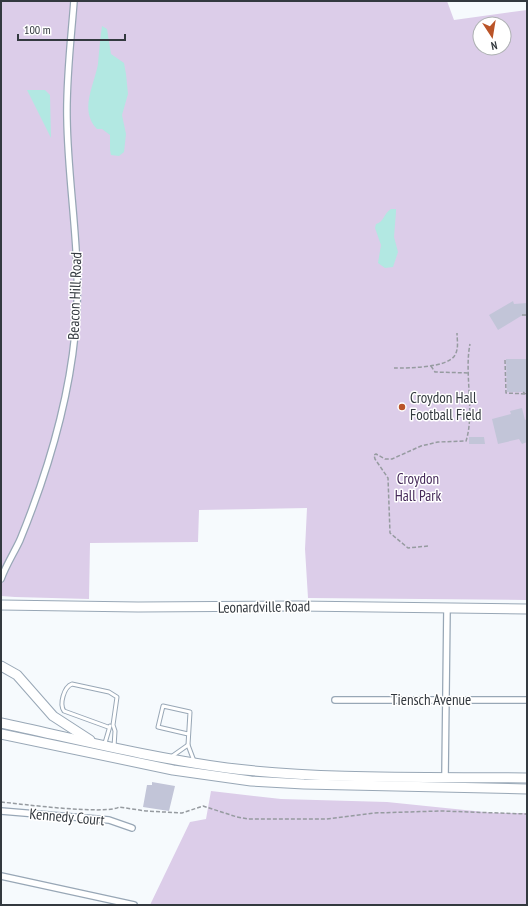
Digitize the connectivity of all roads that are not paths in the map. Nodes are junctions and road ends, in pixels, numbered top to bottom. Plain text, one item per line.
1 (74, 1) edge
2 (1, 578) edge
3 (1, 604) edge
4 (447, 608) junction
5 (527, 609) edge
6 (1, 666) edge
7 (335, 700) dead end
8 (446, 700) junction
9 (527, 700) edge
10 (1, 723) edge
11 (113, 725) junction
12 (108, 727) junction
13 (1, 734) edge
14 (188, 734) junction
15 (105, 745) junction
16 (188, 745) junction
17 (169, 758) junction
18 (194, 763) junction
19 (445, 777) junction
20 (527, 778) edge
21 (527, 789) edge
22 (1, 811) edge
23 (132, 828) dead end
24 (1, 876) edge
25 (114, 903) edge
26 (134, 905) edge

1 - 2 street, Beacon Hill Road
3 - 4 main road, Leonardville Road
4 - 5 main road, Leonardville Road
4 - 8 street
6 - 15 main road
7 - 8 street, Tiensch Avenue
8 - 9 street, Tiensch Avenue
8 - 19 street
10 - 15 main road
11 - 12 lane
11 - 12 lane
11 - 15 lane
12 - 15 lane
13 - 21 main road
14 - 14 lane
14 - 16 lane
15 - 17 main road
16 - 17 lane
16 - 18 lane
17 - 18 main road
18 - 19 main road
19 - 20 main road
22 - 23 street, Kennedy Court
24 - 25 street
25 - 26 street

